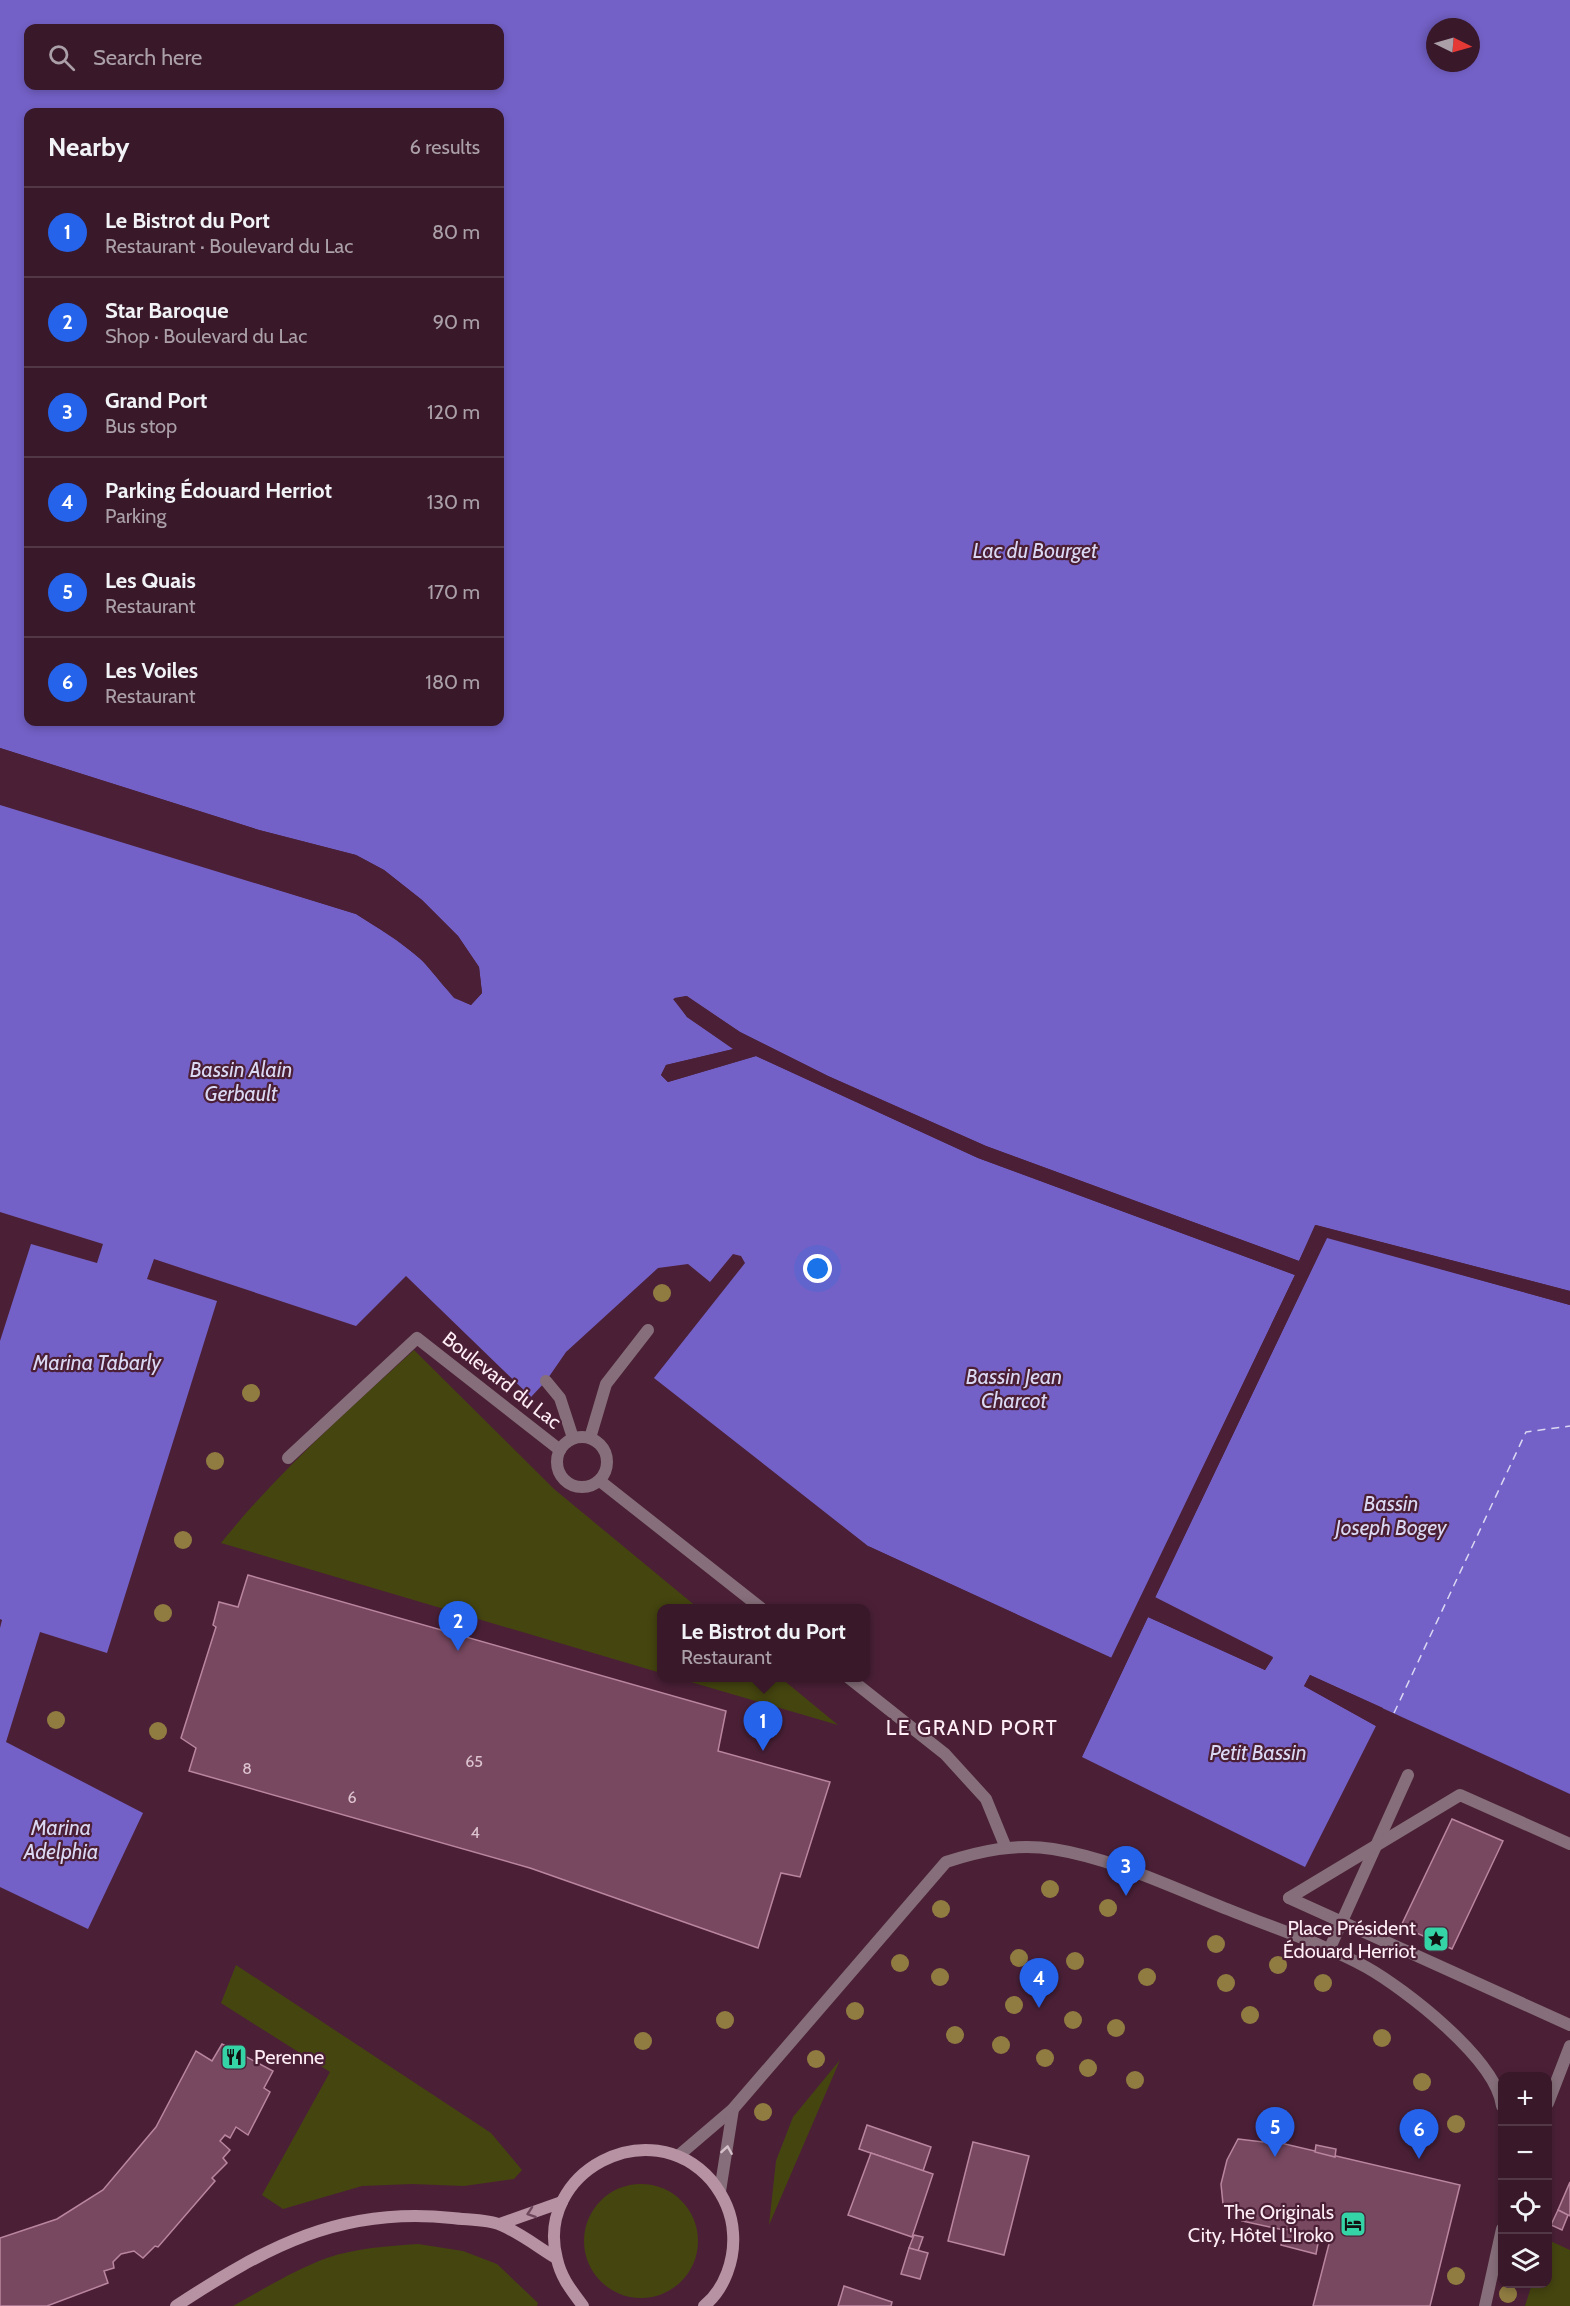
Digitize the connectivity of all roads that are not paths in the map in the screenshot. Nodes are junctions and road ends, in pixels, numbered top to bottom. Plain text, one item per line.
1 (648, 1330) dead end
2 (546, 1381) dead end
3 (573, 1438) junction
4 (590, 1438) junction
5 (560, 1450) junction
6 (288, 1458) dead end
7 (600, 1481) junction
8 (756, 1604) edge
9 (855, 1682) edge
10 (1408, 1775) dead end
11 (1570, 1844) edge
12 (1376, 1847) junction
13 (1006, 1848) junction
14 (1342, 1921) junction
15 (1329, 1950) junction
16 (1570, 2025) edge
17 (1570, 2046) edge
18 (1498, 2092) edge
19 (1552, 2093) edge
20 (733, 2109) junction
21 (678, 2156) junction
22 (720, 2191) junction
23 (562, 2202) junction
24 (500, 2224) junction
25 (1502, 2234) edge
26 (556, 2258) junction
27 (176, 2306) edge
28 (583, 2306) edge
29 (704, 2306) edge
30 (1485, 2306) edge

1 - 4 street
2 - 3 street
3 - 4 street, Boulevard du Lac
3 - 5 street, Boulevard du Lac
4 - 7 street
5 - 6 street, Boulevard du Lac
5 - 7 street, Boulevard du Lac
7 - 8 street
9 - 13 street
10 - 12 street
11 - 12 street
12 - 14 street
12 - 14 street
13 - 15 street
13 - 20 street
14 - 15 street
14 - 16 street
15 - 18 street
17 - 19 street
20 - 21 street
22 -> 20 street
21 - 22 street
21 - 23 street
22 - 29 street
23 -> 24 street
23 - 26 street
24 - 26 street
24 - 27 street
25 - 30 street
26 - 28 street

